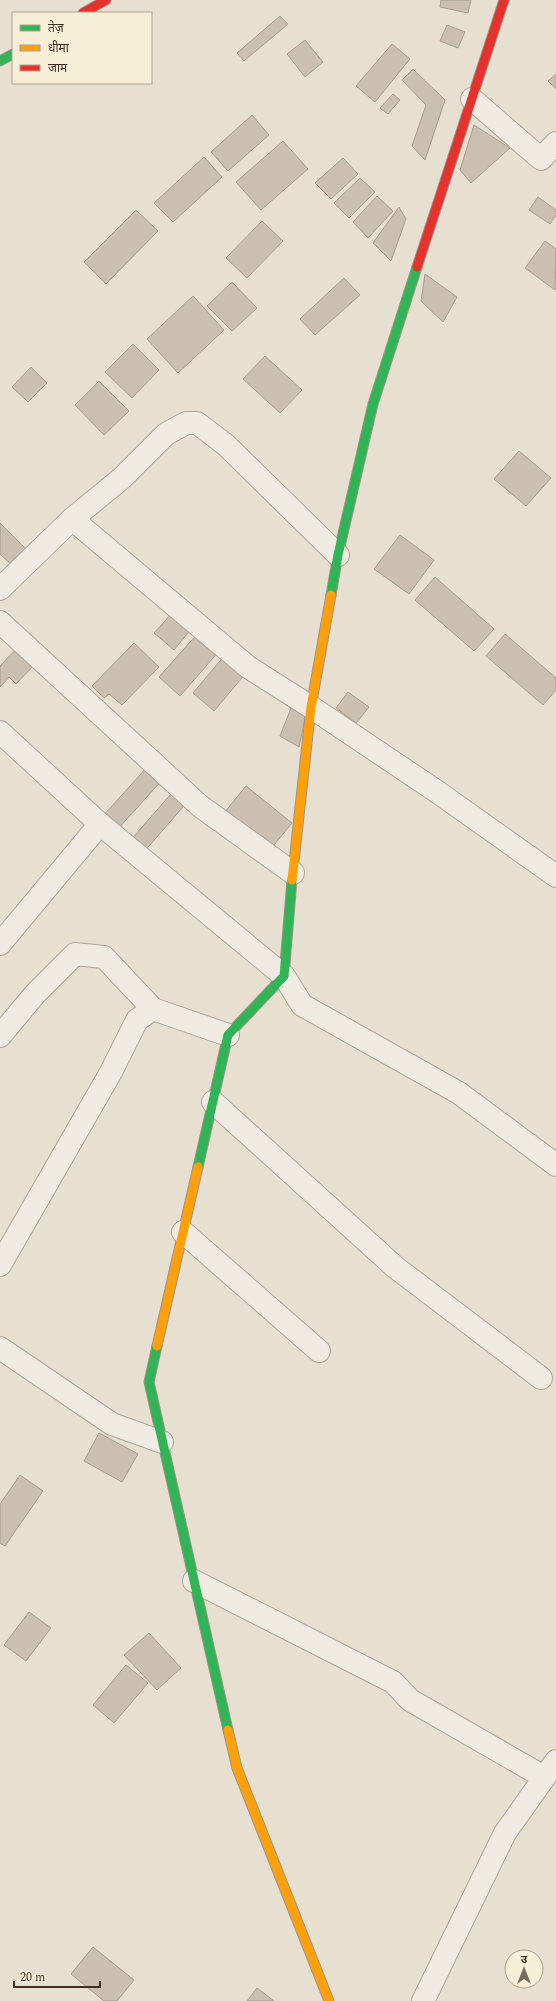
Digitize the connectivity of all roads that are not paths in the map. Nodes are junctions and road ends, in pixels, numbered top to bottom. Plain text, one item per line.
1 (106, 0) edge
2 (504, 0) edge
3 (85, 12) edge
4 (12, 55) edge
5 (0, 61) edge
6 (472, 99) junction
7 (556, 143) edge
8 (72, 520) junction
9 (338, 555) junction
10 (0, 589) edge
11 (0, 622) edge
12 (311, 707) junction
13 (0, 732) edge
14 (100, 824) junction
15 (293, 873) junction
16 (556, 876) edge
17 (0, 944) edge
18 (284, 976) junction
19 (153, 1009) junction
20 (228, 1034) junction
21 (0, 1036) edge
22 (213, 1102) junction
23 (556, 1165) edge
24 (183, 1232) junction
25 (0, 1265) edge
26 (0, 1348) edge
27 (319, 1351) dead end
28 (541, 1378) dead end
29 (162, 1442) junction
30 (194, 1581) junction
31 (550, 1769) edge
32 (329, 2001) edge
33 (423, 2001) edge

1 - 3 street
2 - 6 street
4 - 5 street
6 - 7 street
6 - 9 street
8 - 9 street
8 - 10 street
8 - 12 street
9 - 12 street
11 - 15 street
12 - 15 street
12 - 16 street
13 - 14 street
14 - 17 street
14 - 18 street
15 - 18 street
18 - 20 street
18 - 23 street
19 - 20 street
19 - 21 street
19 - 25 street
20 - 22 street
22 - 24 street
22 - 28 street
24 - 27 street
24 - 29 street
26 - 29 street
29 - 30 street
30 - 31 street
30 - 32 street
31 - 33 street

